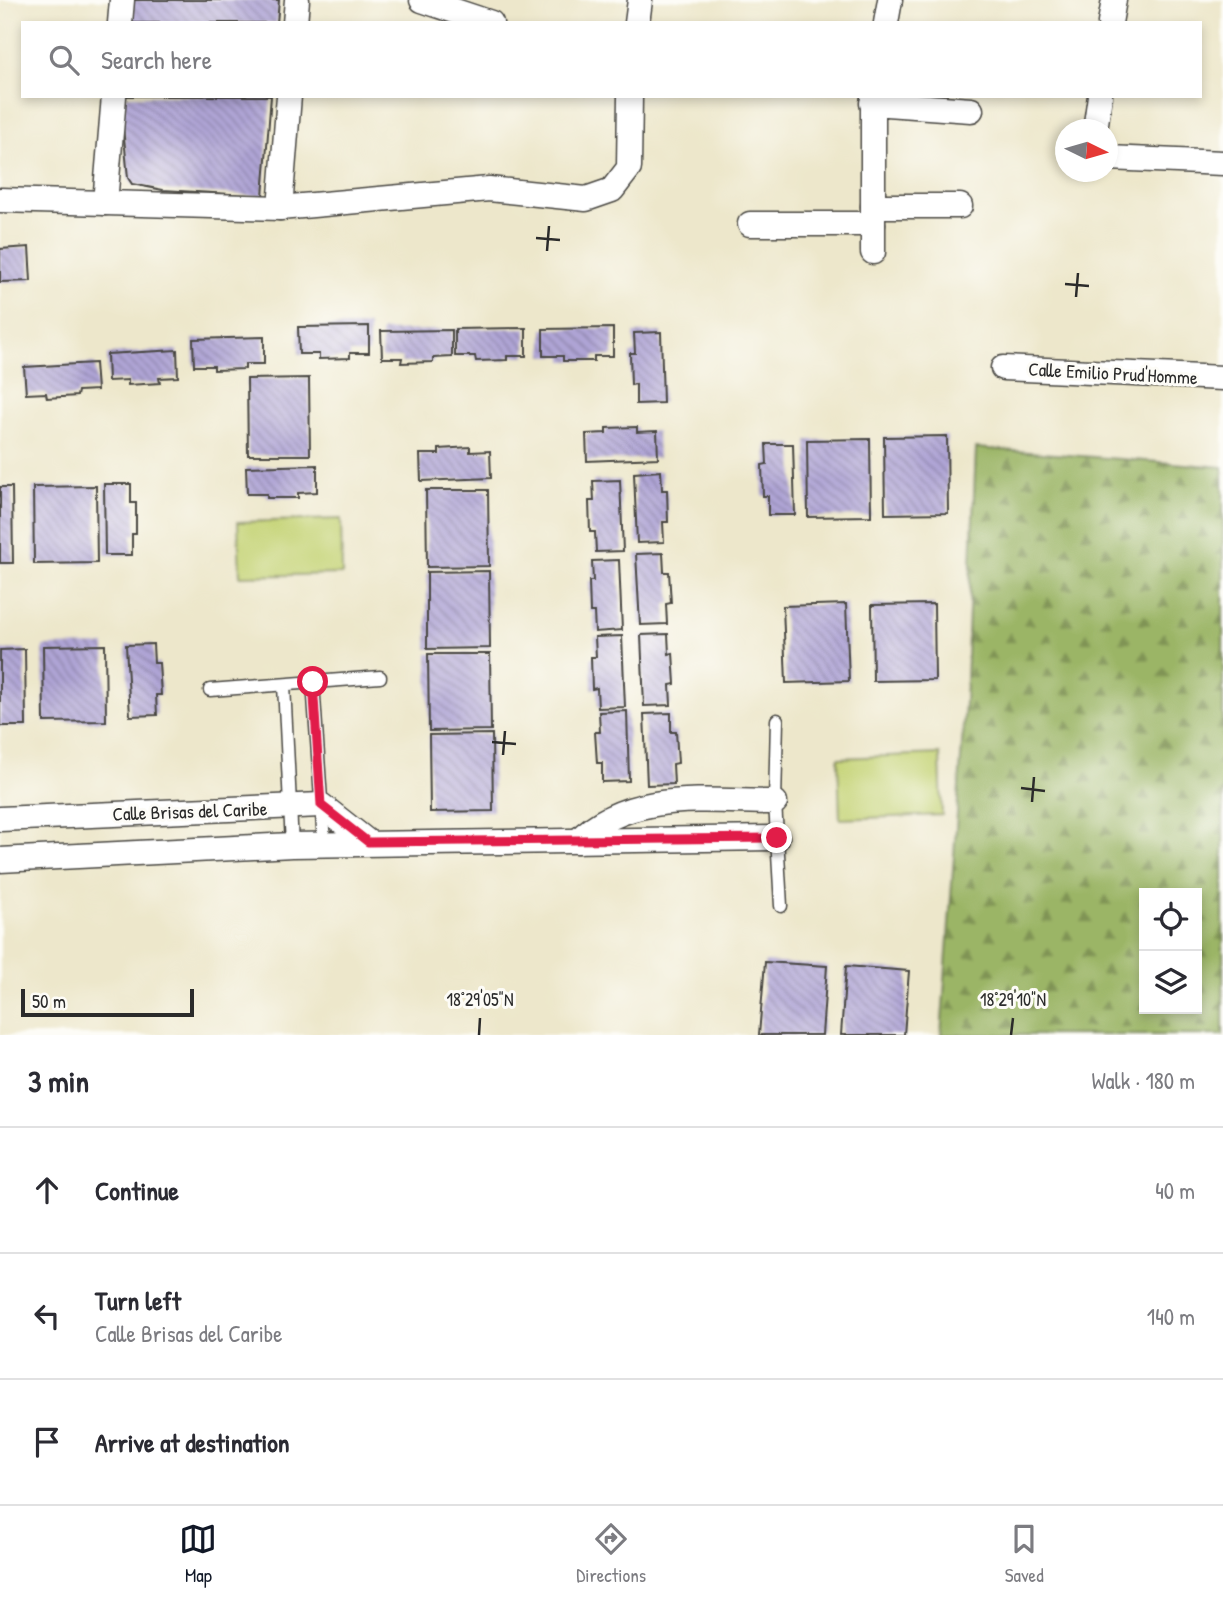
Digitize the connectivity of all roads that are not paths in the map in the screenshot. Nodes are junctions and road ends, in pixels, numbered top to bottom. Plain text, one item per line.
1 (122, 0) edge
2 (297, 0) edge
3 (422, 0) edge
4 (640, 0) edge
5 (890, 0) edge
6 (1114, 0) edge
7 (121, 21) edge
8 (295, 21) edge
9 (485, 21) edge
10 (637, 21) edge
11 (886, 21) edge
12 (1110, 21) edge
13 (114, 98) edge
14 (289, 98) edge
15 (630, 98) edge
16 (1100, 98) edge
17 (873, 99) edge
18 (971, 110) dead end
19 (1097, 119) edge
20 (1118, 159) edge
21 (1223, 163) edge
22 (0, 200) edge
23 (105, 203) junction
24 (960, 206) dead end
25 (280, 208) junction
26 (873, 215) junction
27 (750, 224) dead end
28 (873, 252) dead end
29 (1003, 368) dead end
30 (1223, 378) edge
31 (380, 677) dead end
32 (313, 682) junction
33 (284, 685) junction
34 (210, 690) dead end
35 (777, 720) dead end
36 (775, 802) junction
37 (321, 805) junction
38 (290, 806) junction
39 (0, 819) edge
40 (777, 838) junction
41 (578, 841) junction
42 (368, 842) junction
43 (324, 844) junction
44 (292, 845) junction
45 (0, 860) edge
46 (781, 906) dead end

1 - 7 street
2 - 8 street
3 - 9 street
4 - 10 street
5 - 11 street
6 - 12 street
13 - 23 street
14 - 25 street
15 - 25 street
16 - 19 street
17 - 18 street
17 - 26 street
20 - 21 street
22 - 23 street
23 - 25 street
24 - 26 street
26 - 27 street
26 - 28 street
29 - 30 street, Calle Emilio Prud'Homme
31 - 32 lane
32 - 33 lane
32 - 37 lane
33 - 34 lane
33 - 38 lane
35 - 36 lane
36 - 40 lane
36 - 41 street
37 - 38 street, Calle Brisas del Caribe
37 - 42 street
37 - 43 lane
38 - 39 street, Calle Brisas del Caribe
38 - 44 lane
40 - 41 street, Calle Brisas del Caribe
40 - 46 lane
41 - 42 street, Calle Brisas del Caribe
42 - 43 street, Calle Brisas del Caribe
43 - 44 street, Calle Brisas del Caribe
44 - 45 street, Calle Brisas del Caribe

